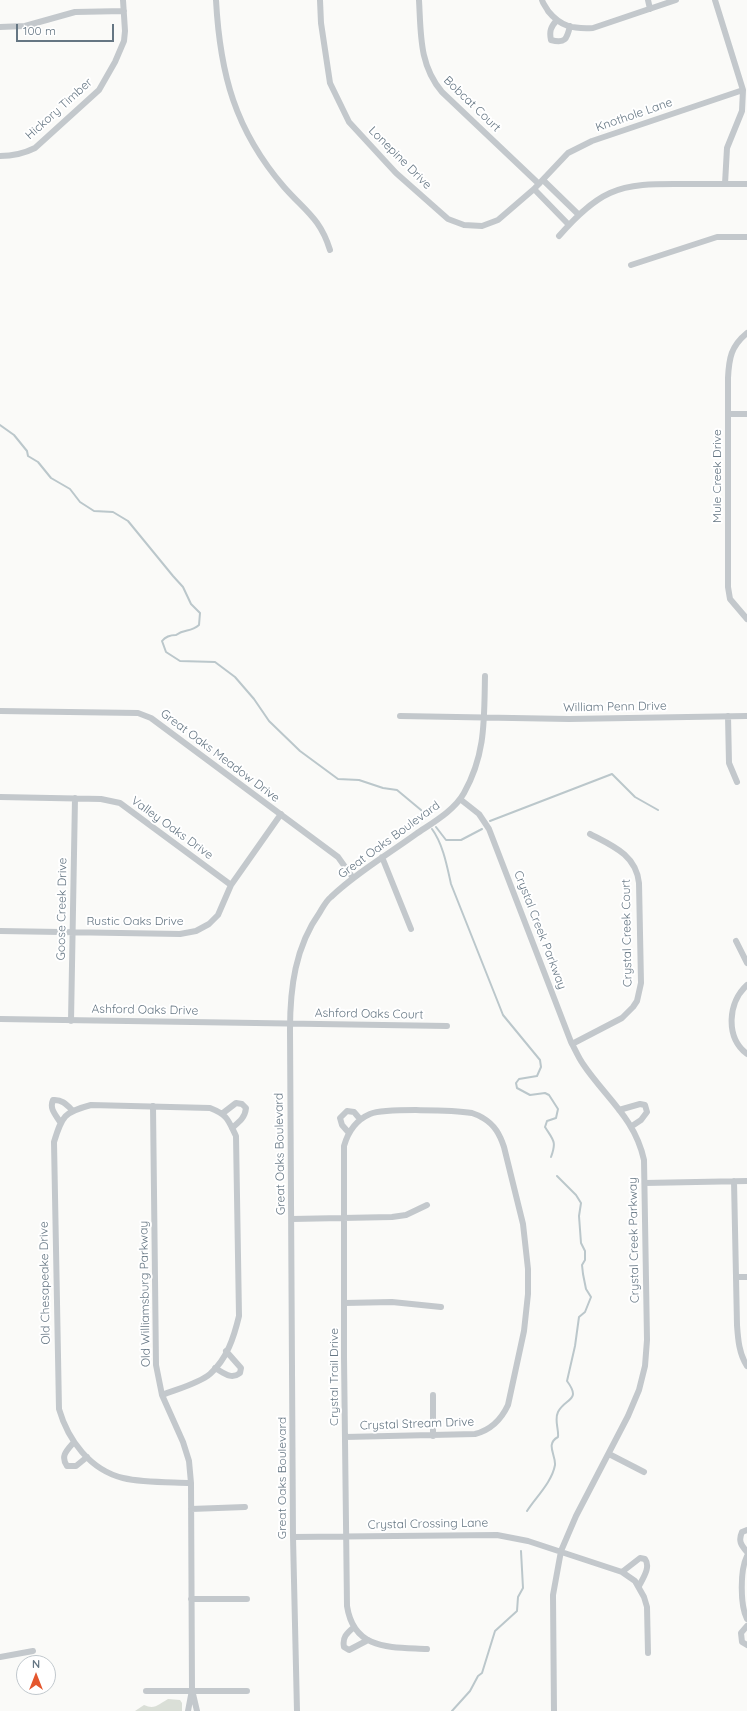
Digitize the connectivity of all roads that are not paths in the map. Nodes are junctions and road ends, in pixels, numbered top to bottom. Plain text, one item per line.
1 (123, 0) edge
2 (216, 0) edge
3 (320, 0) edge
4 (419, 0) edge
5 (542, 0) edge
6 (648, 0) edge
7 (676, 0) edge
8 (715, 0) edge
9 (650, 9) junction
10 (124, 11) junction
11 (556, 20) junction
12 (570, 26) junction
13 (0, 27) edge
14 (743, 90) junction
15 (0, 156) edge
16 (541, 182) junction
17 (725, 184) junction
18 (747, 184) edge
19 (534, 190) junction
20 (579, 215) junction
21 (569, 225) junction
22 (559, 236) dead end
23 (747, 237) edge
24 (330, 250) dead end
25 (631, 265) dead end
26 (747, 333) edge
27 (728, 414) junction
28 (747, 414) edge
29 (747, 619) edge
30 (485, 676) dead end
31 (0, 711) edge
32 (400, 716) dead end
33 (728, 716) junction
34 (747, 716) edge
35 (484, 718) junction
36 (737, 782) dead end
37 (0, 797) edge
38 (75, 798) junction
39 (460, 799) junction
40 (281, 814) junction
41 (590, 834) dead end
42 (382, 857) junction
43 (352, 878) junction
44 (231, 885) junction
45 (411, 929) dead end
46 (0, 931) edge
47 (73, 933) junction
48 (736, 941) dead end
49 (747, 963) edge
50 (747, 985) edge
51 (0, 1019) edge
52 (71, 1021) junction
53 (290, 1023) junction
54 (447, 1026) dead end
55 (572, 1044) junction
56 (747, 1054) edge
57 (152, 1106) junction
58 (619, 1110) junction
59 (72, 1111) junction
60 (223, 1113) junction
61 (360, 1119) junction
62 (60, 1122) junction
63 (632, 1126) junction
64 (232, 1128) junction
65 (349, 1133) junction
66 (734, 1181) junction
67 (747, 1181) edge
68 (646, 1183) junction
69 (427, 1204) dead end
70 (344, 1218) junction
71 (292, 1219) junction
72 (736, 1277) junction
73 (747, 1277) edge
74 (345, 1303) junction
75 (441, 1308) dead end
76 (226, 1351) junction
77 (747, 1366) edge
78 (215, 1368) junction
79 (162, 1395) junction
80 (432, 1395) dead end
81 (433, 1436) junction
82 (345, 1437) junction
83 (74, 1442) junction
84 (609, 1454) junction
85 (86, 1457) junction
86 (644, 1472) dead end
87 (191, 1483) junction
88 (245, 1507) dead end
89 (191, 1509) junction
90 (747, 1530) edge
91 (347, 1536) junction
92 (293, 1537) junction
93 (561, 1552) junction
94 (747, 1552) edge
95 (747, 1556) edge
96 (622, 1572) junction
97 (639, 1586) junction
98 (192, 1599) junction
99 (247, 1599) dead end
100 (747, 1619) edge
101 (747, 1626) edge
102 (354, 1627) junction
103 (368, 1640) junction
104 (747, 1645) edge
105 (427, 1648) dead end
106 (33, 1651) dead end
107 (648, 1653) dead end
108 (0, 1656) edge
109 (192, 1690) junction
110 (146, 1691) dead end
111 (247, 1691) dead end
112 (188, 1711) edge
113 (197, 1711) edge
114 (297, 1711) edge
115 (554, 1711) edge

1 - 10 street, Hickory Timber
2 - 24 street
3 - 19 street, Lonepine Drive
4 - 16 street, Bobcat Court
5 - 11 street
6 - 9 street
7 - 9 street
8 - 14 street
9 - 12 street
10 - 13 street
10 - 15 street, Hickory Timber
11 - 12 street
11 - 12 street
14 - 16 street, Knothole Lane
14 - 17 street
16 - 19 street, Lonepine Drive
16 - 20 street, Bobcat Court
17 - 18 street
17 - 20 street
19 - 21 street
20 - 21 street
21 - 22 street
23 - 25 street
26 - 27 street, Mule Creek Drive
27 - 28 street
27 - 29 street, Mule Creek Drive
30 - 35 street, Great Oaks Boulevard
31 - 40 street, Great Oaks Meadow Drive
32 - 35 street, William Penn Drive
33 - 34 street, William Penn Drive
33 - 35 street, William Penn Drive
33 - 36 street
35 - 39 street, Great Oaks Boulevard
37 - 38 street, Valley Oaks Drive
38 - 44 street, Valley Oaks Drive
38 - 47 street, Goose Creek Drive
39 - 42 street, Great Oaks Boulevard
39 - 55 street, Crystal Creek Parkway
40 - 43 street, Great Oaks Meadow Drive
40 - 44 street, Rustic Oaks Drive
41 - 55 street, Crystal Creek Court
42 - 43 street, Great Oaks Boulevard
42 - 45 street
43 - 53 street, Great Oaks Boulevard
44 - 47 street, Rustic Oaks Drive
46 - 47 street, Rustic Oaks Drive
47 - 52 street, Goose Creek Drive
48 - 49 street
50 - 56 street
51 - 52 street, Ashford Oaks Drive
52 - 53 street, Ashford Oaks Drive
53 - 54 street, Ashford Oaks Court
53 - 71 street, Great Oaks Boulevard
55 - 58 street, Crystal Creek Parkway
57 - 59 street
57 - 60 street
57 - 79 street, Old Williamsburg Parkway
58 - 63 street, Crystal Creek Parkway
58 - 63 street
59 - 62 street
59 - 62 street
60 - 64 street
60 - 64 street
61 - 65 street
61 - 65 street
61 - 81 street, Crystal Stream Drive
62 - 83 street, Old Chesapeake Drive
63 - 68 street, Crystal Creek Parkway
64 - 76 street
65 - 70 street
66 - 67 street
66 - 68 street
66 - 72 street
68 - 84 street, Crystal Creek Parkway
69 - 70 street
70 - 71 street
70 - 74 street, Crystal Trail Drive
71 - 92 street, Great Oaks Boulevard
72 - 73 street
72 - 77 street
74 - 75 street
74 - 82 street, Crystal Trail Drive
76 - 78 street
76 - 78 street
78 - 79 street
79 - 87 street, Old Williamsburg Parkway
80 - 81 street
81 - 82 street, Crystal Stream Drive
82 - 91 street, Crystal Trail Drive
83 - 85 street, Old Chesapeake Drive
83 - 85 street
84 - 86 street
84 - 93 street, Crystal Creek Parkway
85 - 87 street, Old Chesapeake Drive
87 - 89 street, Old Williamsburg Parkway
88 - 89 street
89 - 98 street, Old Williamsburg Parkway
90 - 94 street
91 - 92 street, Crystal Crossing Lane
91 - 93 street, Crystal Crossing Lane
91 - 102 street, Crystal Trail Drive
92 - 114 street, Great Oaks Boulevard
93 - 96 street, Crystal Crossing Lane
93 - 115 street, Crystal Creek Parkway
95 - 100 street
96 - 97 street
96 - 97 street
97 - 107 street
98 - 99 street
98 - 109 street, Old Williamsburg Parkway
101 - 104 street
102 - 103 street
102 - 103 street
103 - 105 street
106 - 108 street
109 - 110 street
109 - 111 street
109 - 112 street, Old Williamsburg Parkway
109 - 113 street, Old Williamsburg Parkway

